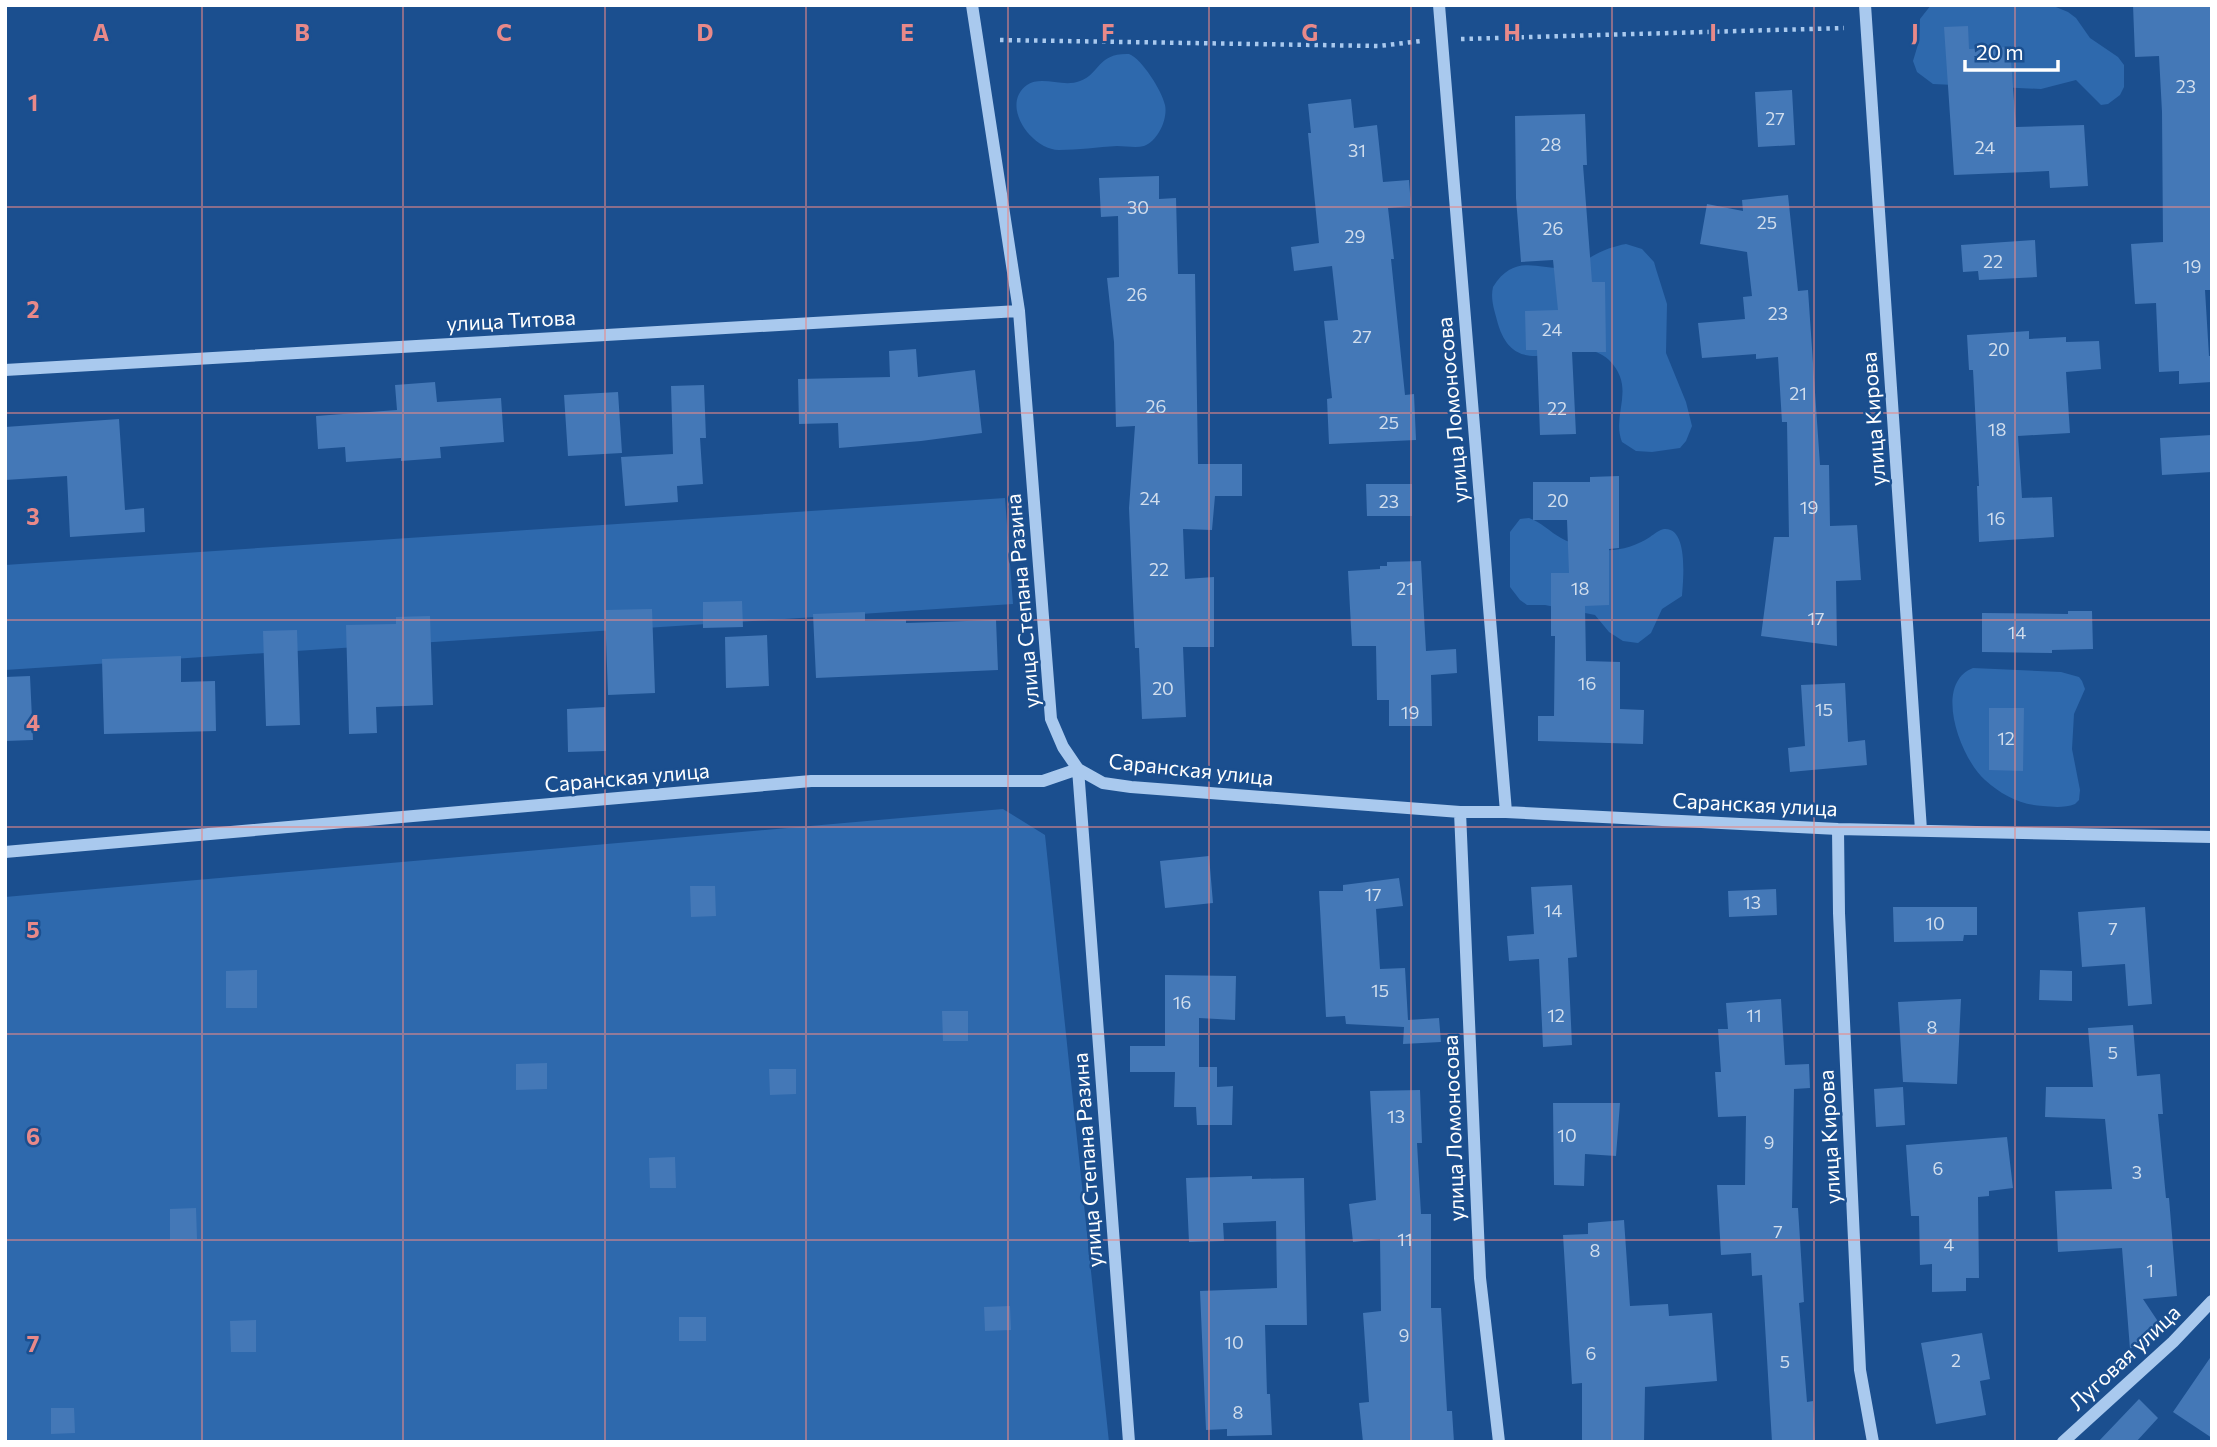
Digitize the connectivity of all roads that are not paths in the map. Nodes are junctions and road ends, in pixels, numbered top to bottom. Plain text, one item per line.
1 (972, 5) edge
2 (1439, 5) edge
3 (1865, 5) edge
4 (1018, 311) junction
5 (5, 370) edge
6 (1078, 769) junction
7 (1460, 812) junction
8 (1506, 812) junction
9 (1838, 829) junction
10 (1921, 830) junction
11 (2212, 837) edge
12 (5, 852) edge
13 (2212, 1301) edge
14 (1129, 1442) edge
15 (1499, 1442) edge
16 (1873, 1442) edge
17 (2063, 1442) edge

1 - 4 street, улица Степана Разина
2 - 8 street, улица Ломоносова
3 - 10 street, улица Кирова
4 - 5 street, улица Титова
4 - 6 street, улица Степана Разина
6 - 7 street, Саранская улица
6 - 12 street, Саранская улица
6 - 14 street, улица Степана Разина
7 - 8 street, Саранская улица
7 - 15 street, улица Ломоносова
8 - 9 street, Саранская улица
9 - 10 street, Саранская улица
9 - 16 street, улица Кирова
10 - 11 street, Саранская улица
13 - 17 street, Луговая улица

